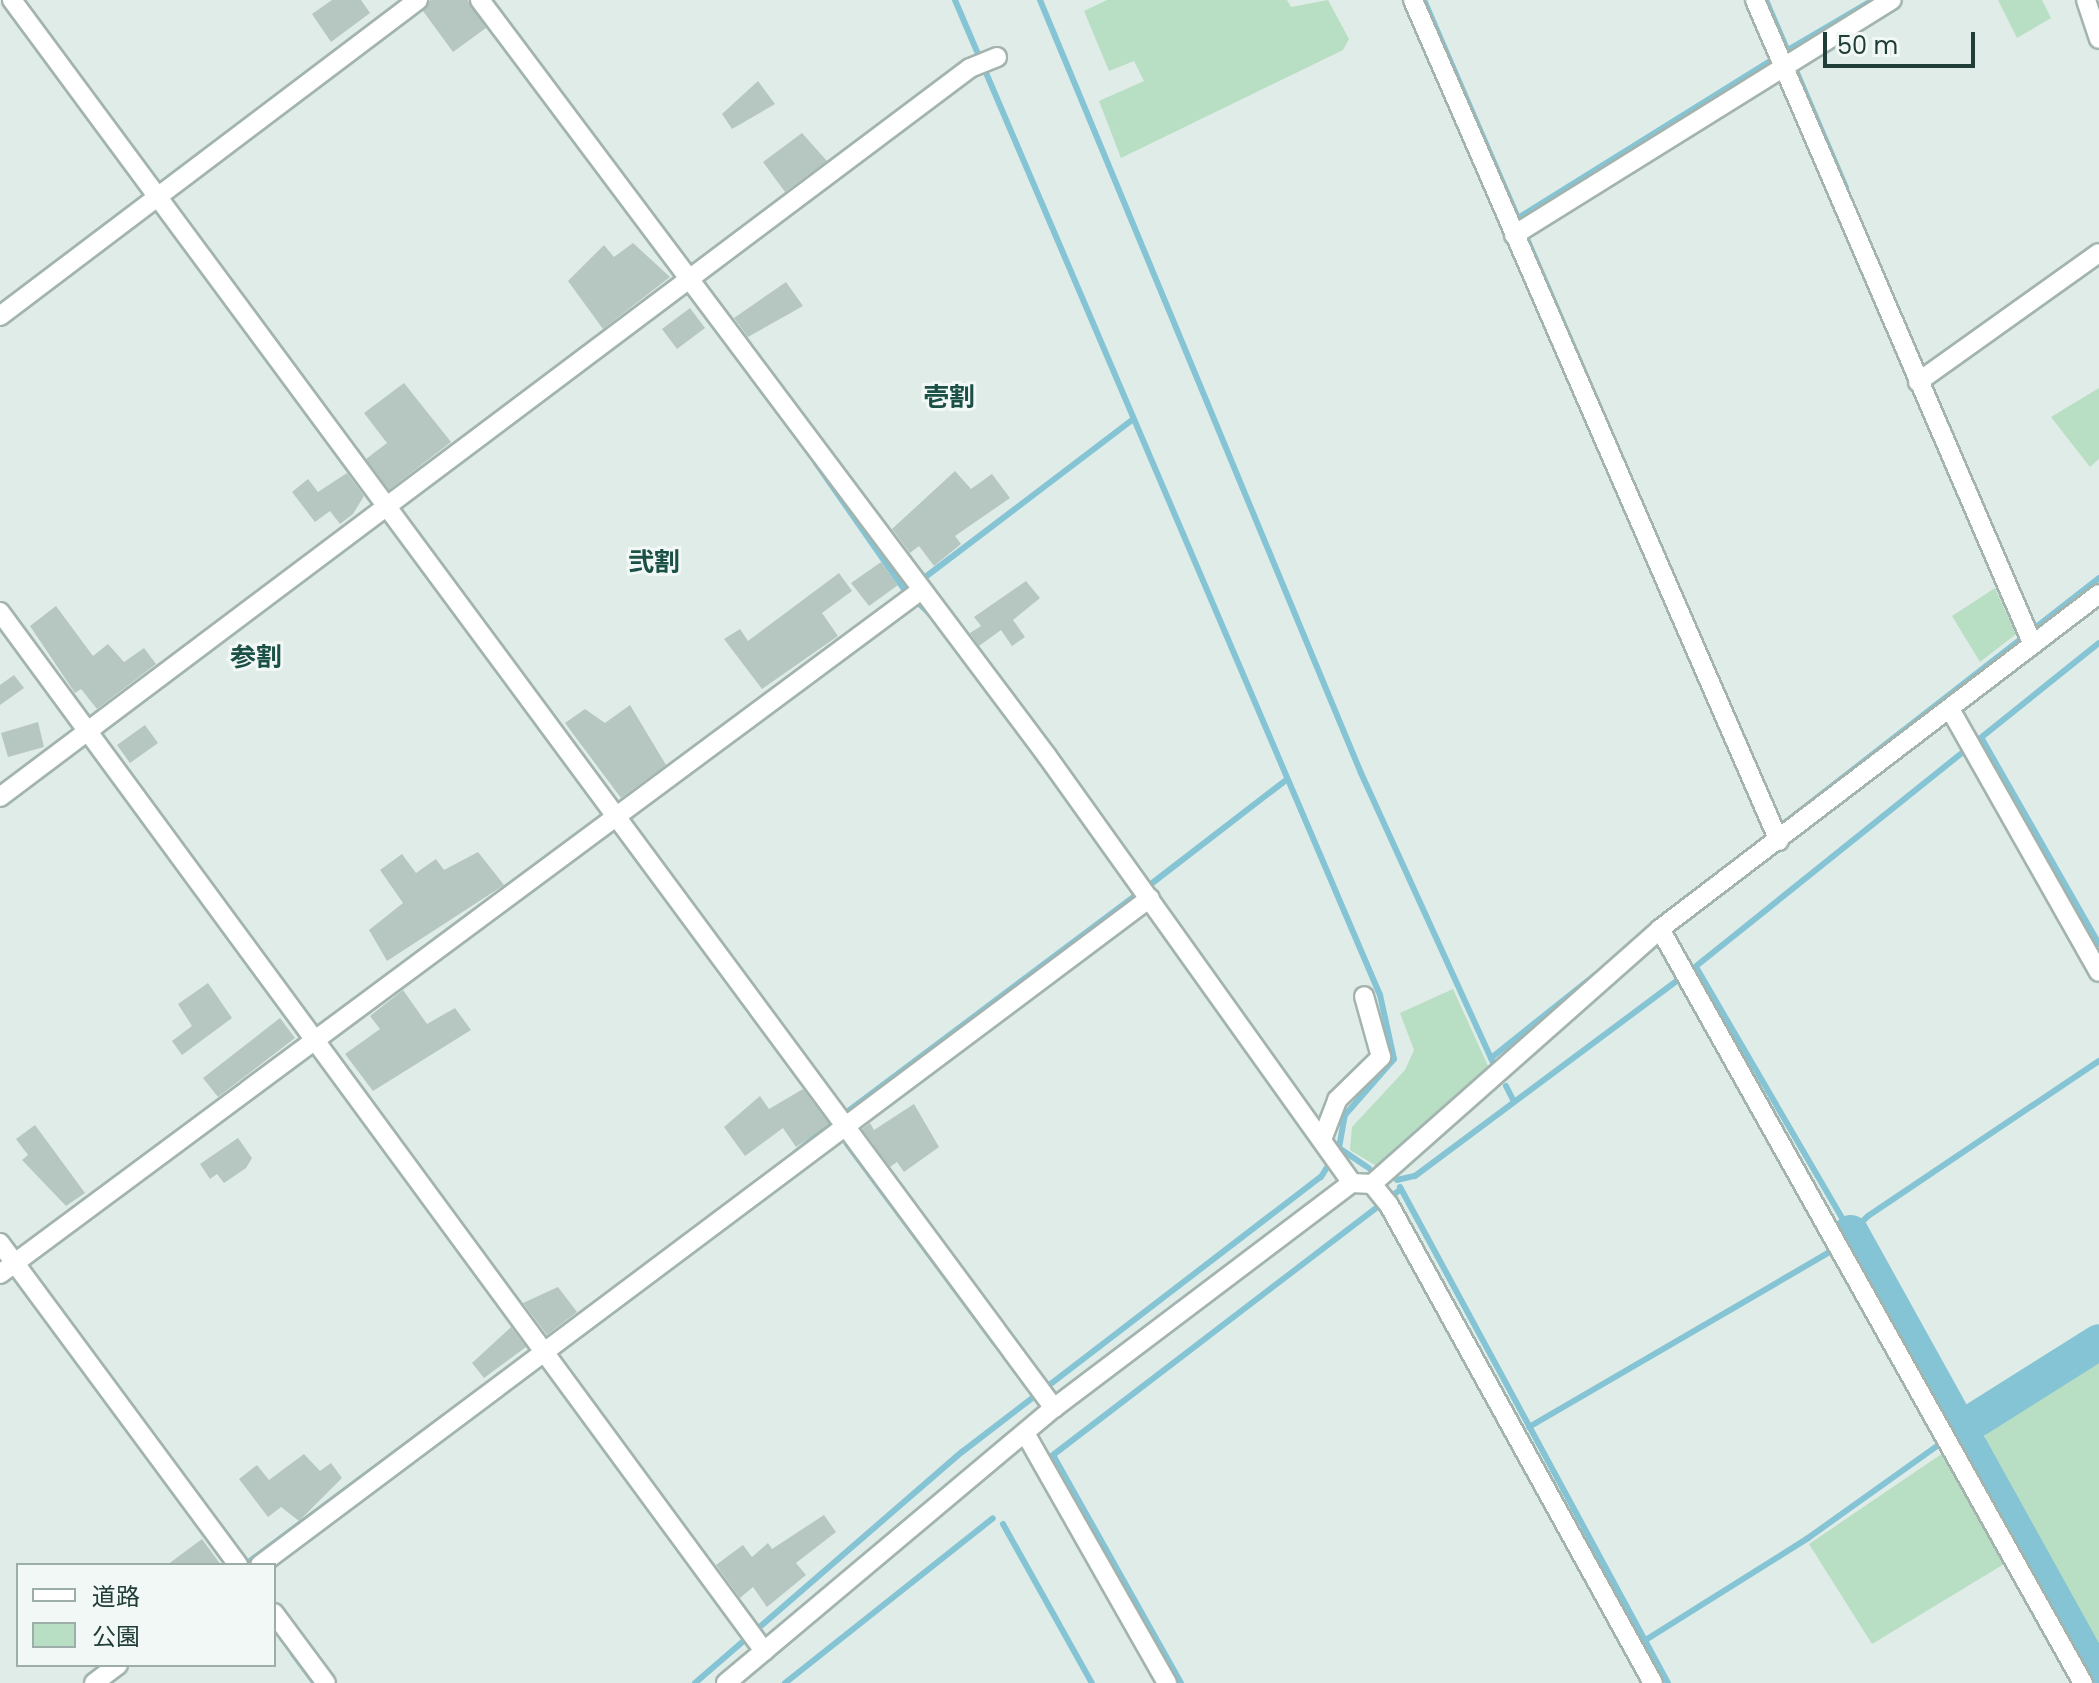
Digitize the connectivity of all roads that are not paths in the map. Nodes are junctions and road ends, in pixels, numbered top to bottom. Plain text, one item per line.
1 (12, 0) edge
2 (418, 0) edge
3 (480, 0) edge
4 (1413, 0) edge
5 (1755, 0) edge
6 (1884, 2) edge
7 (2092, 7) edge
8 (2099, 39) edge
9 (1784, 58) junction
10 (987, 61) dead end
11 (155, 196) junction
12 (1520, 231) junction
13 (2099, 253) edge
14 (689, 282) junction
15 (0, 316) edge
16 (1918, 382) junction
17 (387, 502) junction
18 (2099, 594) edge
19 (914, 595) junction
20 (0, 612) edge
21 (2029, 639) junction
22 (1950, 709) junction
23 (87, 732) junction
24 (0, 797) edge
25 (615, 817) junction
26 (1775, 835) junction
27 (1145, 902) junction
28 (1660, 929) junction
29 (2099, 972) edge
30 (1364, 996) dead end
31 (315, 1039) junction
32 (842, 1124) junction
33 (1326, 1142) junction
34 (1352, 1183) junction
35 (1381, 1195) junction
36 (0, 1243) edge
37 (8, 1268) edge
38 (540, 1348) junction
39 (1047, 1399) junction
40 (1025, 1433) junction
41 (236, 1563) edge
42 (263, 1563) edge
43 (276, 1616) edge
44 (756, 1641) junction
45 (115, 1667) edge
46 (94, 1683) edge
47 (326, 1683) edge
48 (726, 1683) edge
49 (1167, 1683) edge
50 (1653, 1683) edge
51 (2083, 1683) edge

1 - 11 street
2 - 11 street
3 - 14 street
4 - 12 street
5 - 9 street
6 - 9 street
7 - 8 street
9 - 12 street
9 - 16 street
10 - 14 street
11 - 15 street
11 - 17 street
12 - 26 street
13 - 16 street
14 - 17 street
14 - 19 street
16 - 21 street
17 - 23 street
17 - 25 street
18 - 21 street
19 - 25 street
19 - 27 street
20 - 23 street
21 - 22 street
22 - 26 street
22 - 29 street
23 - 24 street
23 - 31 street
25 - 31 street
25 - 32 street
26 - 28 street
27 - 32 street
27 - 33 street
28 - 35 street
28 - 51 street
30 - 33 street
31 - 37 street
31 - 38 street
32 - 38 street
32 - 39 street
33 - 34 street
34 - 35 street
34 - 39 street
35 - 50 street
36 - 37 street
37 - 41 street
38 - 42 street
38 - 44 street
39 - 40 street
40 - 44 street
40 - 49 street
43 - 47 street
44 - 48 street
45 - 46 street

